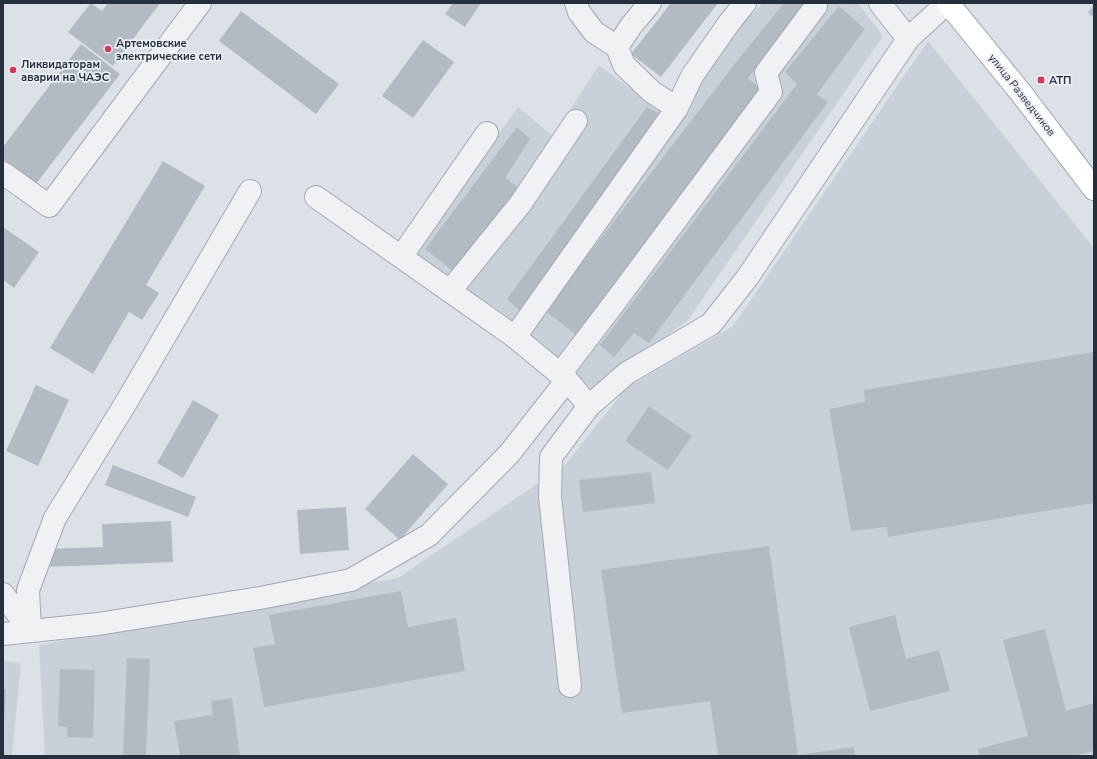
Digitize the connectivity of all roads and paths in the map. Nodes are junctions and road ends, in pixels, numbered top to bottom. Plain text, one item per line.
1 (200, 3) edge
2 (576, 3) edge
3 (650, 3) edge
4 (745, 3) edge
5 (880, 3) edge
6 (948, 3) edge
7 (816, 6) dead end
8 (908, 39) junction
9 (617, 47) junction
10 (677, 108) junction
11 (576, 121) dead end
12 (488, 133) dead end
13 (3, 173) edge
14 (1091, 176) edge
15 (250, 191) dead end
16 (316, 197) dead end
17 (401, 257) junction
18 (450, 291) junction
19 (515, 337) junction
20 (563, 377) junction
21 (589, 406) junction
22 (3, 594) edge
23 (30, 631) junction
24 (3, 634) edge
25 (570, 686) dead end

1 - 13 street
2 - 9 street
3 - 9 street
4 - 10 street
5 - 8 street
6 - 8 street
6 - 14 main road, улица Разведчиков
7 - 20 street
8 - 21 street
9 - 10 street
10 - 19 street
11 - 18 street
12 - 17 street
15 - 23 street
16 - 17 street
17 - 18 street
18 - 19 street
19 - 20 street
20 - 21 street
20 - 23 street
21 - 25 street
22 - 23 street
23 - 24 street

